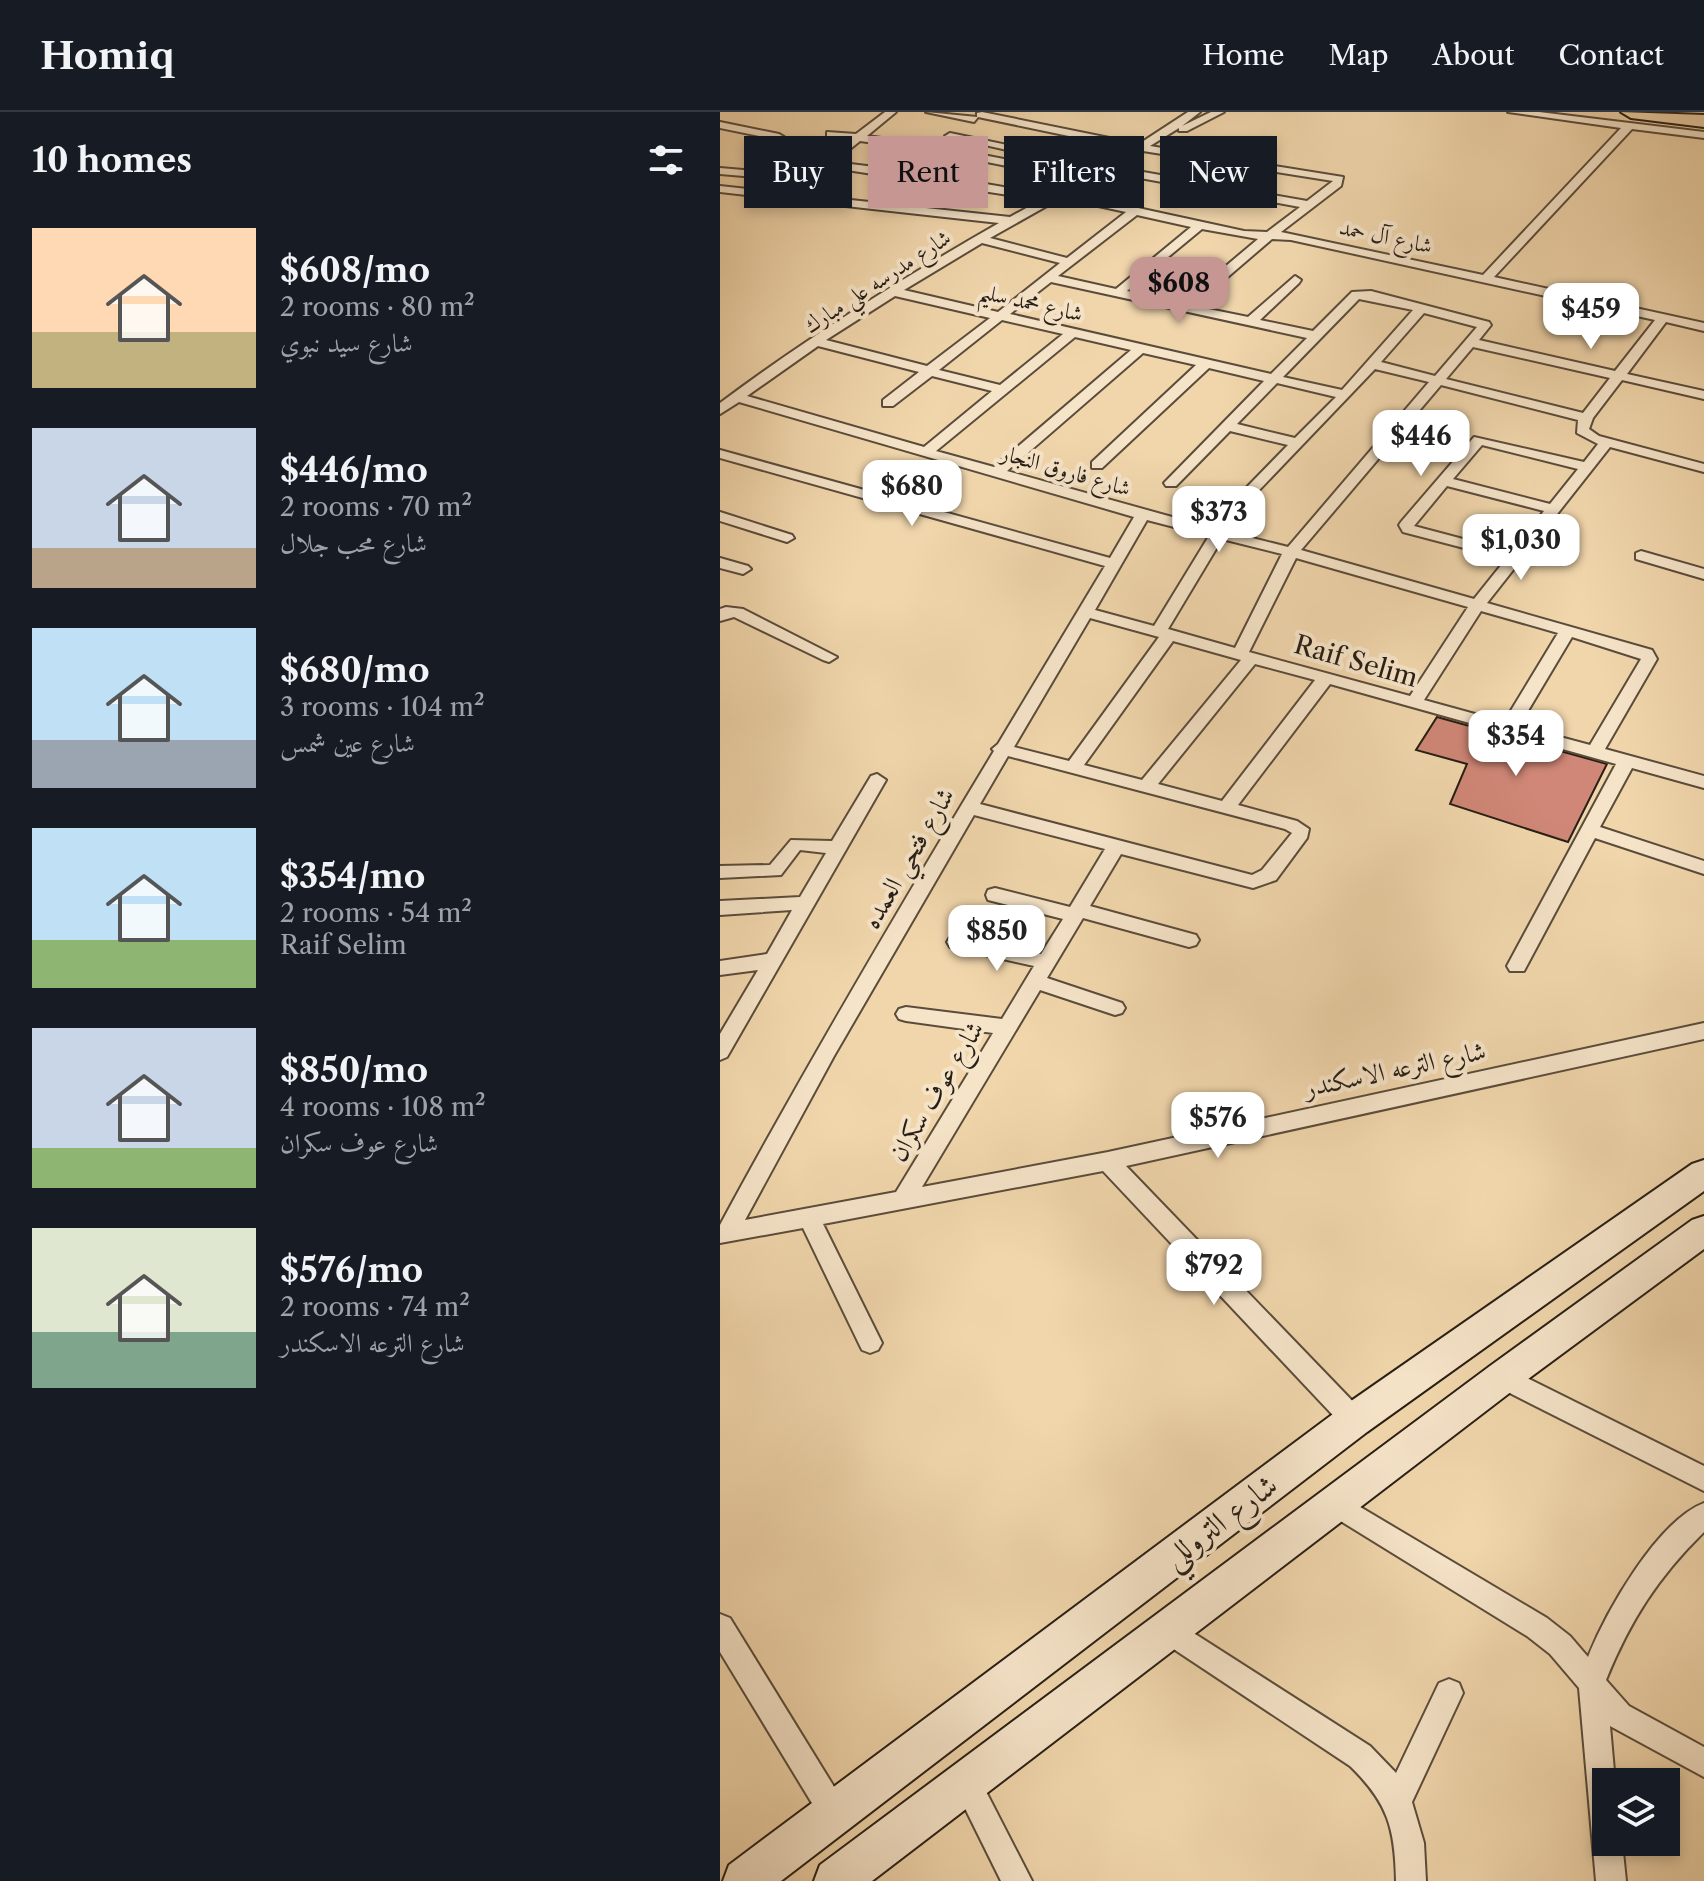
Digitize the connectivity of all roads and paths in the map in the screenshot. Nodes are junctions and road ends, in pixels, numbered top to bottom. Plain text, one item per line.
1 (891, 112) edge
2 (931, 112) edge
3 (1195, 112) edge
4 (1219, 112) edge
5 (1513, 112) edge
6 (980, 115) edge
7 (1630, 119) edge
8 (1704, 121) edge
9 (720, 125) edge
10 (831, 134) dead end
11 (1704, 135) edge
12 (774, 136) edge
13 (950, 136) edge
14 (1084, 136) edge
15 (860, 137) junction
16 (868, 138) edge
17 (1144, 147) edge
18 (1144, 148) edge
19 (1144, 148) edge
20 (868, 169) edge
21 (720, 171) edge
22 (744, 173) edge
23 (1144, 176) edge
24 (720, 189) edge
25 (1310, 205) junction
26 (1034, 208) edge
27 (1119, 208) edge
28 (1135, 211) junction
29 (1012, 221) junction
30 (1200, 225) junction
31 (1270, 235) junction
32 (980, 239) junction
33 (1069, 262) junction
34 (1049, 278) junction
35 (1487, 278) junction
36 (1295, 280) dead end
37 (895, 292) junction
38 (1118, 293) junction
39 (1184, 308) junction
40 (1422, 308) junction
41 (1000, 316) junction
42 (1663, 318) junction
43 (1249, 323) junction
44 (1704, 327) edge
45 (1072, 333) junction
46 (1316, 336) junction
47 (819, 342) junction
48 (1470, 342) junction
49 (1141, 348) junction
50 (1206, 363) junction
51 (1372, 364) junction
52 (930, 371) junction
53 (1618, 376) junction
54 (1275, 379) junction
55 (1439, 381) junction
56 (1002, 390) junction
57 (1345, 395) junction
58 (1704, 395) edge
59 (736, 397) junction
60 (888, 403) dead end
61 (720, 410) edge
62 (1586, 418) junction
63 (1227, 426) junction
64 (1297, 443) junction
65 (1606, 443) junction
66 (925, 453) junction
67 (720, 454) edge
68 (1097, 465) dead end
69 (1587, 467) junction
70 (1704, 468) edge
71 (996, 473) junction
72 (1443, 481) junction
73 (1171, 483) dead end
74 (1553, 509) junction
75 (1143, 515) junction
76 (720, 516) edge
77 (1215, 533) junction
78 (787, 538) dead end
79 (1291, 552) junction
80 (1641, 556) dead end
81 (1515, 557) junction
82 (720, 563) edge
83 (1114, 564) junction
84 (743, 569) dead end
85 (1704, 574) edge
86 (1477, 605) junction
87 (1086, 612) junction
88 (720, 616) edge
89 (1568, 630) junction
90 (1164, 634) junction
91 (829, 657) dead end
92 (1245, 657) junction
93 (1325, 679) junction
94 (1413, 704) junction
95 (1508, 729) junction
96 (1001, 749) junction
97 (1595, 751) junction
98 (1627, 760) junction
99 (1073, 768) junction
100 (877, 780) dead end
101 (1704, 782) edge
102 (1146, 787) junction
103 (967, 807) junction
104 (1226, 808) junction
105 (1588, 829) junction
106 (1116, 847) junction
107 (838, 848) junction
108 (1704, 868) edge
109 (720, 872) edge
110 (995, 895) dead end
111 (803, 903) junction
112 (720, 908) edge
113 (1077, 912) junction
114 (1189, 940) dead end
115 (957, 942) dead end
116 (775, 960) junction
117 (1047, 962) junction
118 (1517, 966) dead end
119 (720, 968) edge
120 (1035, 981) junction
121 (1115, 1008) dead end
122 (906, 1014) dead end
123 (1007, 1027) junction
124 (727, 1030) edge
125 (1704, 1031) edge
126 (720, 1052) edge
127 (1108, 1161) junction
128 (1704, 1173) edge
129 (903, 1199) junction
130 (809, 1217) junction
131 (1703, 1232) edge
132 (723, 1234) edge
133 (870, 1343) dead end
134 (1503, 1377) junction
135 (1354, 1420) junction
136 (1704, 1479) edge
137 (1335, 1504) junction
138 (1704, 1515) edge
139 (720, 1627) edge
140 (1167, 1629) junction
141 (1592, 1682) junction
142 (1449, 1693) dead end
143 (1704, 1763) edge
144 (1600, 1768) edge
145 (967, 1784) junction
146 (1398, 1801) junction
147 (834, 1813) junction
148 (1608, 1856) edge
149 (745, 1881) edge
150 (836, 1881) edge
151 (1017, 1881) edge
152 (1411, 1881) edge
153 (1611, 1881) edge

1 - 15 street
2 - 6 street
3 - 17 street, شارع مدرسه علي مبارك
4 - 18 street, شارع مدرسه علي مبارك
5 - 7 street
6 - 13 street
6 - 14 street
7 - 8 highway
7 - 11 street
7 - 35 street
9 - 12 street
10 - 15 street
15 - 16 street
15 - 20 street, شارع آل حمد
19 - 25 street
21 - 22 street
23 - 25 street
24 - 29 street
25 - 31 street
26 - 29 street, شارع مدرسه علي مبارك
27 - 28 street, شارع آل حمد
28 - 30 street, شارع آل حمد
28 - 33 street
29 - 32 street, شارع مدرسه علي مبارك
30 - 31 street, شارع آل حمد
30 - 38 street
31 - 35 street, شارع آل حمد
31 - 39 street
32 - 33 street
32 - 37 street, شارع مدرسه علي مبارك
33 - 34 street
34 - 38 street
34 - 41 street
35 - 42 street, شارع آل حمد
36 - 43 street
37 - 41 street, شارع محمد سليم
37 - 47 street, شارع مدرسه علي مبارك
38 - 39 street
39 - 43 street
40 - 46 street
40 - 48 street
40 - 51 street
41 - 45 street, شارع محمد سليم
41 - 52 street
42 - 44 street, شارع آل حمد
42 - 53 street
43 - 46 street
45 - 49 street, شارع محمد سليم
45 - 56 street
46 - 54 street
47 - 52 street
47 - 59 street, شارع مدرسه علي مبارك
48 - 53 street
48 - 55 street
49 - 50 street, شارع محمد سليم
49 - 71 street
50 - 54 street, شارع محمد سليم
50 - 68 street
51 - 55 street
51 - 57 street
52 - 56 street
52 - 60 street
53 - 58 street
53 - 62 street
54 - 57 street, شارع محمد سليم
54 - 63 street
55 - 62 street
55 - 79 street
56 - 66 street
57 - 64 street
59 - 61 street, شارع مدرسه علي مبارك
59 - 66 street, شارع فاروق النجار
62 - 65 street
63 - 64 street
63 - 73 street
64 - 77 street
65 - 69 street
65 - 70 street
66 - 71 street, شارع فاروق النجار
67 - 83 street
69 - 72 street
69 - 74 street
71 - 75 street, شارع فاروق النجار
72 - 74 street
72 - 81 street
74 - 81 street
75 - 77 street, شارع فاروق النجار
75 - 83 street, شارع فتحي العمده
76 - 78 street
77 - 79 street, شارع فاروق النجار
77 - 90 street
79 - 86 street, شارع فاروق النجار
79 - 92 street
80 - 85 street
81 - 86 street
82 - 84 street
83 - 87 street, شارع فتحي العمده
86 - 89 street, شارع فاروق النجار
86 - 94 street
87 - 90 street, Raif Selim
87 - 96 street, شارع فتحي العمده
88 - 91 street
89 - 95 street
89 - 97 street, شارع فاروق النجار
90 - 92 street, Raif Selim
90 - 99 street
92 - 93 street, Raif Selim
92 - 102 street
93 - 94 street, Raif Selim
93 - 104 street
94 - 95 street, Raif Selim
95 - 97 street, Raif Selim
96 - 99 street
96 - 103 street, شارع فتحي العمده
97 - 98 street, Raif Selim
98 - 101 street, Raif Selim
98 - 105 street
99 - 102 street
100 - 107 street
102 - 104 street
103 - 106 street
103 - 132 street, شارع فتحي العمده
104 - 106 street
105 - 108 street
105 - 118 street
106 - 113 street, شارع عوف سكران
107 - 109 street
107 - 111 street
110 - 113 street
111 - 112 street
111 - 116 street
113 - 114 street
113 - 117 street, شارع عوف سكران
115 - 117 street
116 - 119 street
116 - 124 street
117 - 120 street, شارع عوف سكران
120 - 121 street
120 - 123 street, شارع عوف سكران
122 - 123 street
123 - 129 street, شارع عوف سكران
124 - 126 street
125 - 127 street, شارع الترعه الاسكندر
127 - 129 street, شارع الترعه الاسكندر
127 - 135 street
128 - 135 street, شارع التروللي
129 - 130 street, شارع الترعه الاسكندر
130 - 132 street, شارع الترعه الاسكندر
130 - 133 street
131 - 134 street, شارع التروللي
134 - 136 street
134 - 137 street, شارع التروللي
135 - 147 street, شارع التروللي
137 - 140 street, شارع التروللي
137 - 141 street
138 - 141 street
139 - 147 street
140 - 145 street, شارع التروللي
140 - 146 street
141 - 143 street
141 - 144 street
142 - 146 street
145 - 150 street, شارع التروللي
145 - 151 street
146 - 152 street
147 - 149 street, شارع التروللي
148 - 153 street

